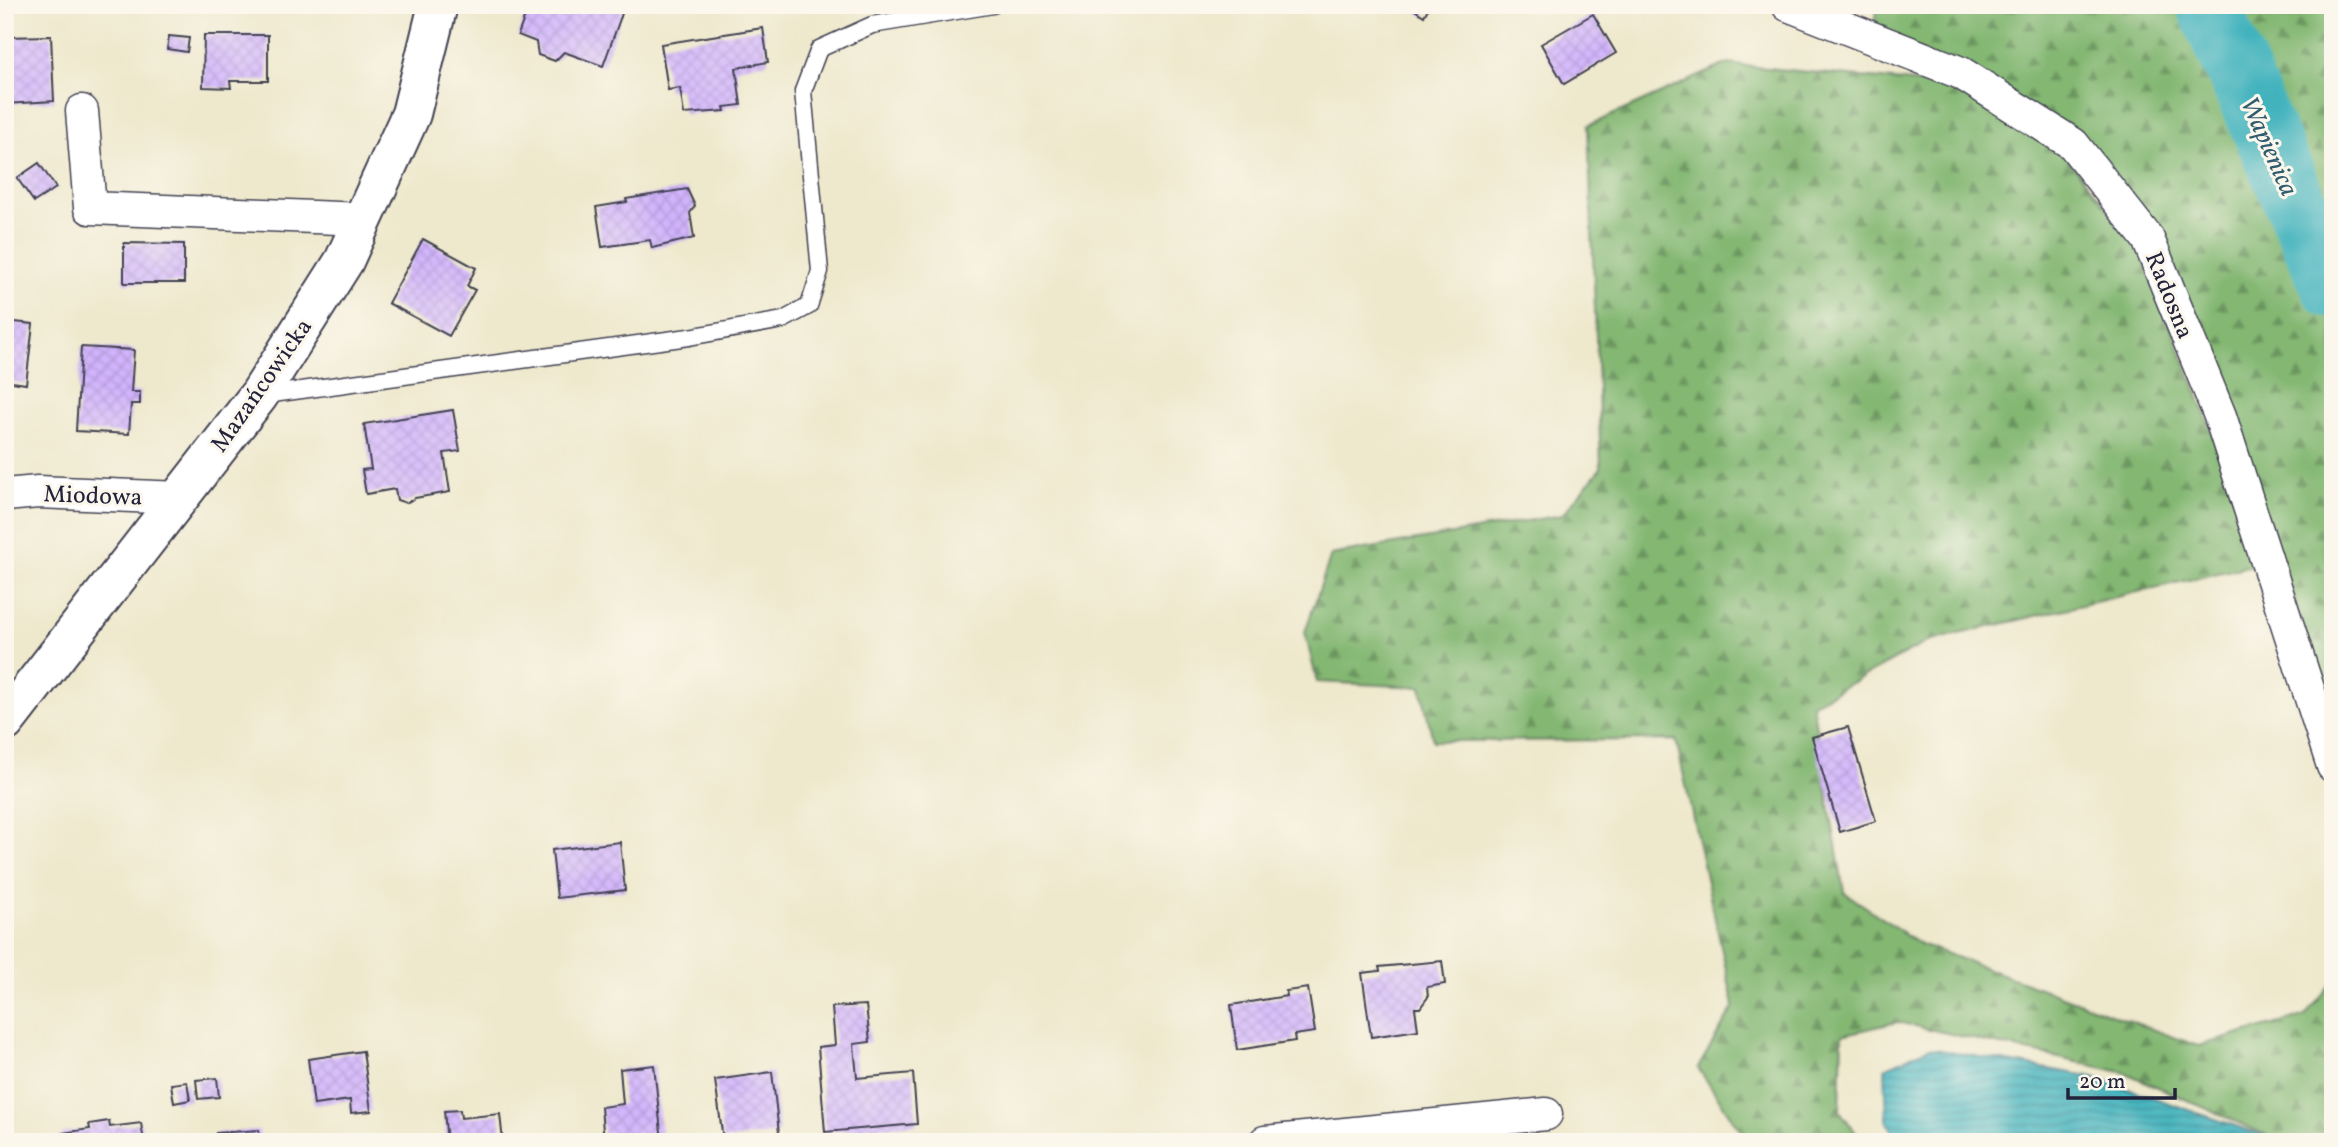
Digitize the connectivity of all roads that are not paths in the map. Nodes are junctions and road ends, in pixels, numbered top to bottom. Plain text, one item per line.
1 (438, 5) edge
2 (993, 5) edge
3 (1788, 5) edge
4 (82, 111) dead end
5 (363, 219) junction
6 (259, 395) junction
7 (5, 495) edge
8 (180, 498) junction
9 (5, 722) edge
10 (2333, 766) edge
11 (1546, 1114) dead end
12 (1265, 1142) edge

1 - 5 street, Mazańcowicka
2 - 6 lane
3 - 10 street, Radosna
4 - 5 street
5 - 6 street, Mazańcowicka
6 - 8 street, Mazańcowicka
7 - 8 street, Miodowa
8 - 9 street, Mazańcowicka
11 - 12 street

